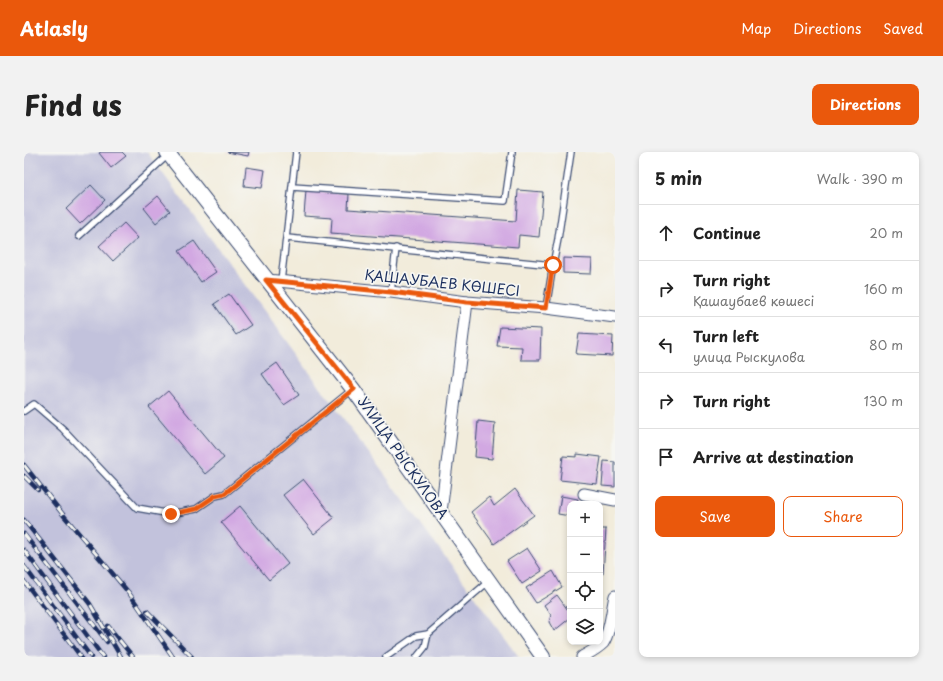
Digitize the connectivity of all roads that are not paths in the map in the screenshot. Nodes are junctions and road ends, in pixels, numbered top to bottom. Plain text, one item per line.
1 (296, 152) edge
2 (512, 152) edge
3 (571, 152) edge
4 (168, 153) edge
5 (292, 187) junction
6 (79, 236) dead end
7 (286, 238) junction
8 (396, 248) junction
9 (553, 265) junction
10 (266, 280) junction
11 (281, 282) junction
12 (391, 292) junction
13 (467, 302) junction
14 (546, 308) junction
15 (615, 317) edge
16 (354, 389) junction
17 (24, 411) edge
18 (584, 494) dead end
19 (615, 500) edge
20 (441, 512) junction
21 (489, 581) junction
22 (615, 596) edge
23 (428, 634) junction
24 (386, 657) edge
25 (417, 657) edge
26 (543, 657) edge
27 (582, 657) edge

1 - 5 lane
2 - 5 lane
3 - 9 lane
4 - 6 lane
4 - 10 street, УЛИЦА РЫСКУЛОВА
5 - 7 lane
7 - 8 lane
7 - 11 lane
8 - 9 lane
8 - 12 lane
9 - 14 lane
10 - 11 street, ҚАШАУБАЕВ КӨШЕСІ
10 - 16 street, УЛИЦА РЫСКУЛОВА
11 - 12 street, ҚАШАУБАЕВ КӨШЕСІ
12 - 13 street, ҚАШАУБАЕВ КӨШЕСІ
13 - 14 street, ҚАШАУБАЕВ КӨШЕСІ
13 - 20 street
14 - 15 street, ҚАШАУБАЕВ КӨШЕСІ
16 - 17 lane
16 - 20 street, УЛИЦА РЫСКУЛОВА
18 - 19 street
20 - 21 street, УЛИЦА РЫСКУЛОВА
21 - 23 lane
21 - 26 street, УЛИЦА РЫСКУЛОВА
22 - 27 street
23 - 24 lane
23 - 25 lane

